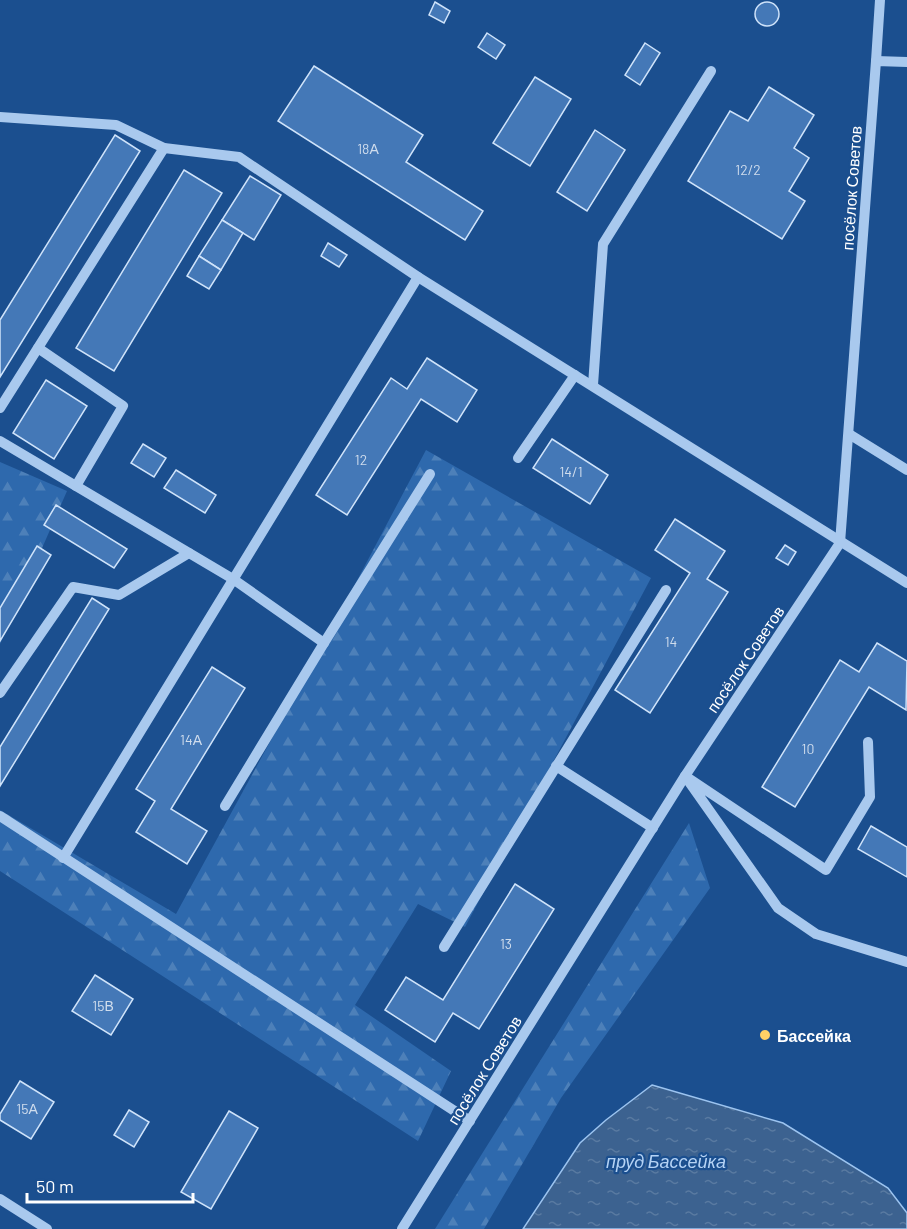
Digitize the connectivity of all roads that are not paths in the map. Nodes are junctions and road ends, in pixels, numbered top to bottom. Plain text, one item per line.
1 (880, 0) edge
2 (876, 61) junction
3 (907, 62) edge
4 (711, 71) dead end
5 (0, 117) edge
6 (164, 148) junction
7 (418, 277) junction
8 (38, 348) junction
9 (575, 375) junction
10 (593, 385) junction
11 (0, 408) edge
12 (849, 434) junction
13 (0, 441) edge
14 (518, 458) dead end
15 (907, 470) edge
16 (430, 474) dead end
17 (76, 486) junction
18 (840, 543) junction
19 (189, 553) junction
20 (233, 579) junction
21 (907, 583) edge
22 (666, 590) dead end
23 (324, 643) junction
24 (0, 693) edge
25 (868, 742) dead end
26 (556, 766) junction
27 (685, 776) junction
28 (225, 806) dead end
29 (0, 816) edge
30 (653, 828) junction
31 (63, 858) junction
32 (444, 947) dead end
33 (907, 962) edge
34 (470, 1121) junction
35 (0, 1199) edge
36 (47, 1229) edge
37 (402, 1229) edge

1 - 2 street, посёлок Советов
2 - 3 street
2 - 12 street, посёлок Советов
4 - 10 street
5 - 6 street
6 - 7 street
6 - 8 street
7 - 9 street
7 - 20 street
8 - 11 street
8 - 17 street
9 - 10 street
9 - 14 street
10 - 18 street
12 - 15 street
12 - 18 street, посёлок Советов
13 - 17 street
16 - 23 street
17 - 19 street
18 - 21 street
18 - 27 street, посёлок Советов
19 - 20 street
19 - 24 street
20 - 23 street
20 - 31 street
22 - 26 street
23 - 28 street
25 - 27 street
26 - 30 street
26 - 32 street
27 - 30 street, посёлок Советов
27 - 33 street
29 - 31 street
30 - 34 street, посёлок Советов
31 - 34 street
34 - 37 street, посёлок Советов
35 - 36 street

